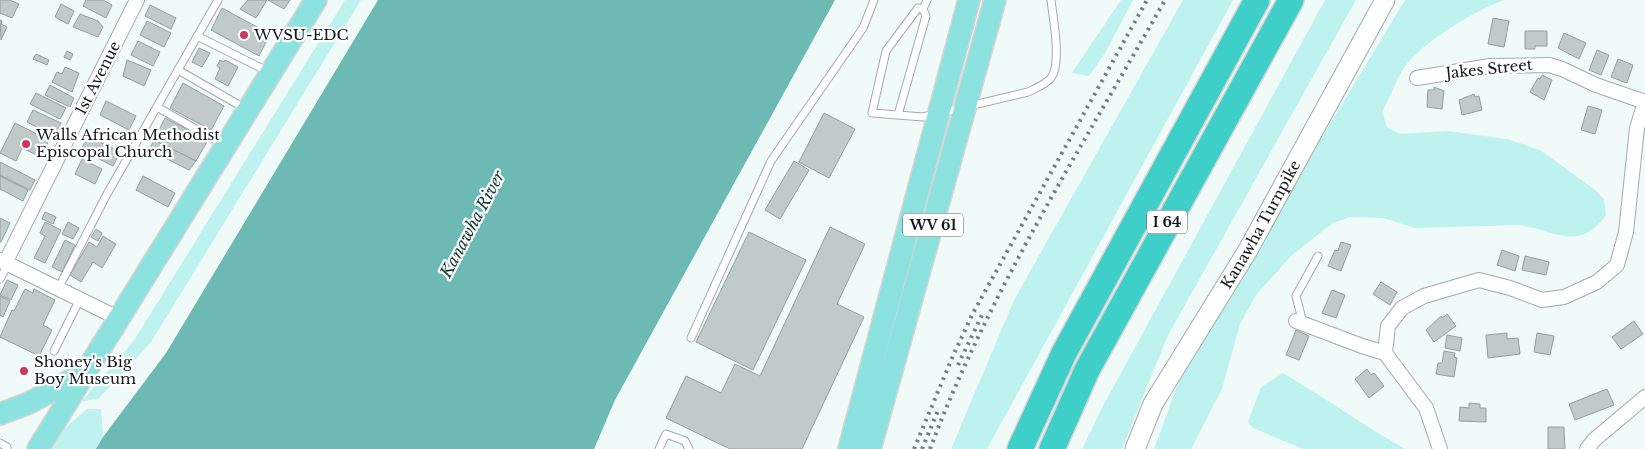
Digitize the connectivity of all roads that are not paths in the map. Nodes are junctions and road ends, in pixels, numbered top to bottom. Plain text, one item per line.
1 (137, 0) edge
2 (218, 0) edge
3 (316, 0) edge
4 (874, 0) edge
5 (927, 0) edge
6 (968, 0) edge
7 (995, 0) edge
8 (1051, 0) edge
9 (1257, 0) edge
10 (1291, 0) edge
11 (1385, 0) edge
12 (923, 9) junction
13 (197, 36) junction
14 (178, 70) junction
15 (272, 74) junction
16 (1417, 78) dead end
17 (1645, 102) edge
18 (966, 106) junction
19 (157, 108) junction
20 (249, 110) junction
21 (938, 114) junction
22 (898, 115) junction
23 (226, 147) junction
24 (1318, 256) dead end
25 (4, 262) edge
26 (0, 279) edge
27 (58, 289) junction
28 (80, 299) junction
29 (120, 319) junction
30 (1300, 322) joint
31 (691, 338) dead end
32 (54, 351) dead end
33 (1385, 353) junction
34 (84, 372) junction
35 (1645, 397) edge
36 (39, 398) junction
37 (0, 414) edge
38 (50, 429) junction
39 (0, 443) edge
40 (7, 449) edge
41 (38, 449) edge
42 (659, 449) edge
43 (689, 449) edge
44 (849, 449) edge
45 (870, 449) edge
46 (1020, 449) edge
47 (1052, 449) edge
48 (1136, 449) edge
49 (1440, 449) edge
50 (1588, 449) edge

1 - 25 street, 1st Avenue
2 - 13 lane
3 - 15 main road
4 - 31 lane
5 - 12 lane
6 - 21 main road, WV 61
7 - 18 main road, WV 61
8 - 18 lane
9 - 46 highway, I 64
10 - 47 highway, I 64
11 - 48 main road, Kanawha Turnpike
12 - 22 lane
12 - 22 lane
13 - 14 lane
13 - 15 lane
14 - 19 lane
14 - 20 lane
15 - 20 main road
16 - 17 street, Jakes Street
17 - 33 street
18 - 21 lane
18 - 45 main road, WV 61
19 - 23 lane
19 - 27 lane
20 - 23 main road
21 - 22 lane
21 - 44 main road, WV 61
23 - 29 main road
24 - 30 lane
25 - 26 lane
25 - 27 street
27 - 28 street
28 - 29 street
28 - 32 lane
29 - 34 main road
30 - 33 street
33 - 49 street
34 - 36 main road
34 - 38 main road
35 - 50 street
36 - 37 main road
36 - 38 main road
38 - 41 main road
39 - 40 lane
42 - 43 lane

